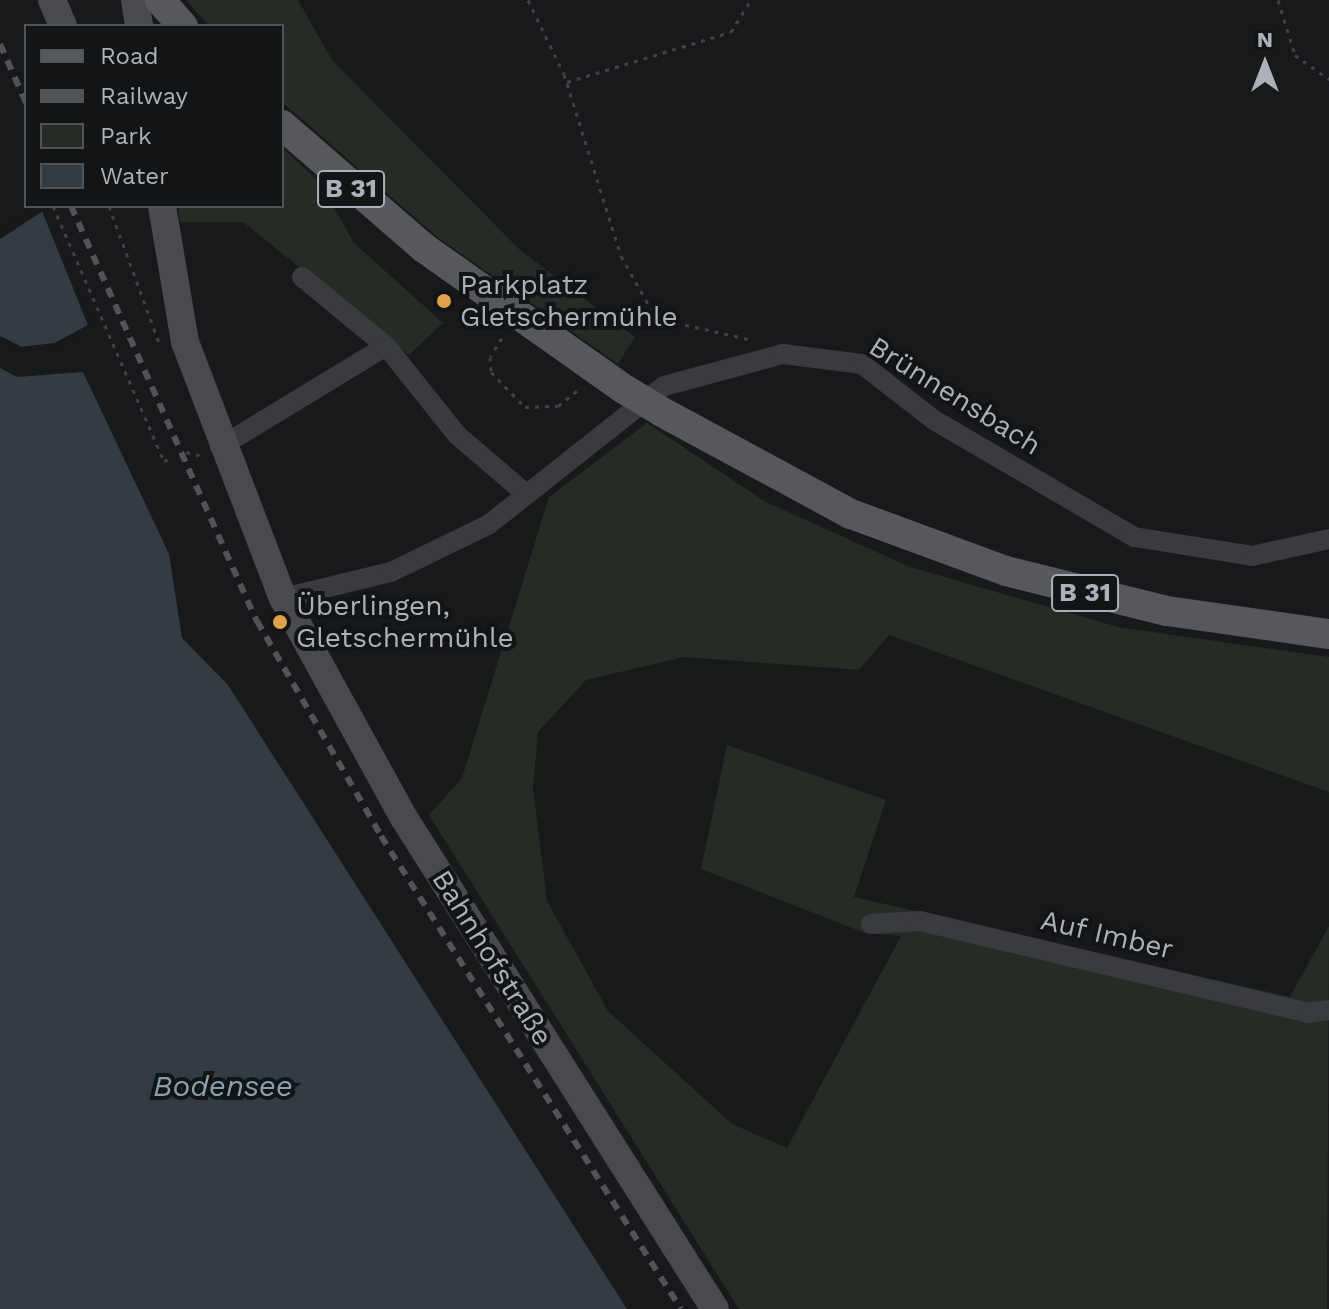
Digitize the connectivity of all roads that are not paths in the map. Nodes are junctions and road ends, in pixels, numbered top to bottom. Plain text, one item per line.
1 (52, 0) edge
2 (135, 0) edge
3 (160, 0) edge
4 (62, 24) edge
5 (139, 24) edge
6 (181, 24) edge
7 (284, 127) edge
8 (157, 212) edge
9 (302, 277) dead end
10 (386, 346) junction
11 (208, 449) junction
12 (526, 494) junction
13 (1329, 539) edge
14 (283, 598) junction
15 (1329, 634) edge
16 (871, 924) dead end
17 (1329, 1010) edge
18 (715, 1309) edge

1 - 4 street
2 - 5 street
3 - 6 main road
7 - 15 main road, B 31, bridge
8 - 11 street, Bahnhofstraße
9 - 10 street
10 - 11 street
10 - 12 street
11 - 14 street, Bahnhofstraße
12 - 13 street, Brünnensbach
12 - 14 street, Brünnensbach
14 - 18 street, Bahnhofstraße
16 - 17 street, Auf Imber

